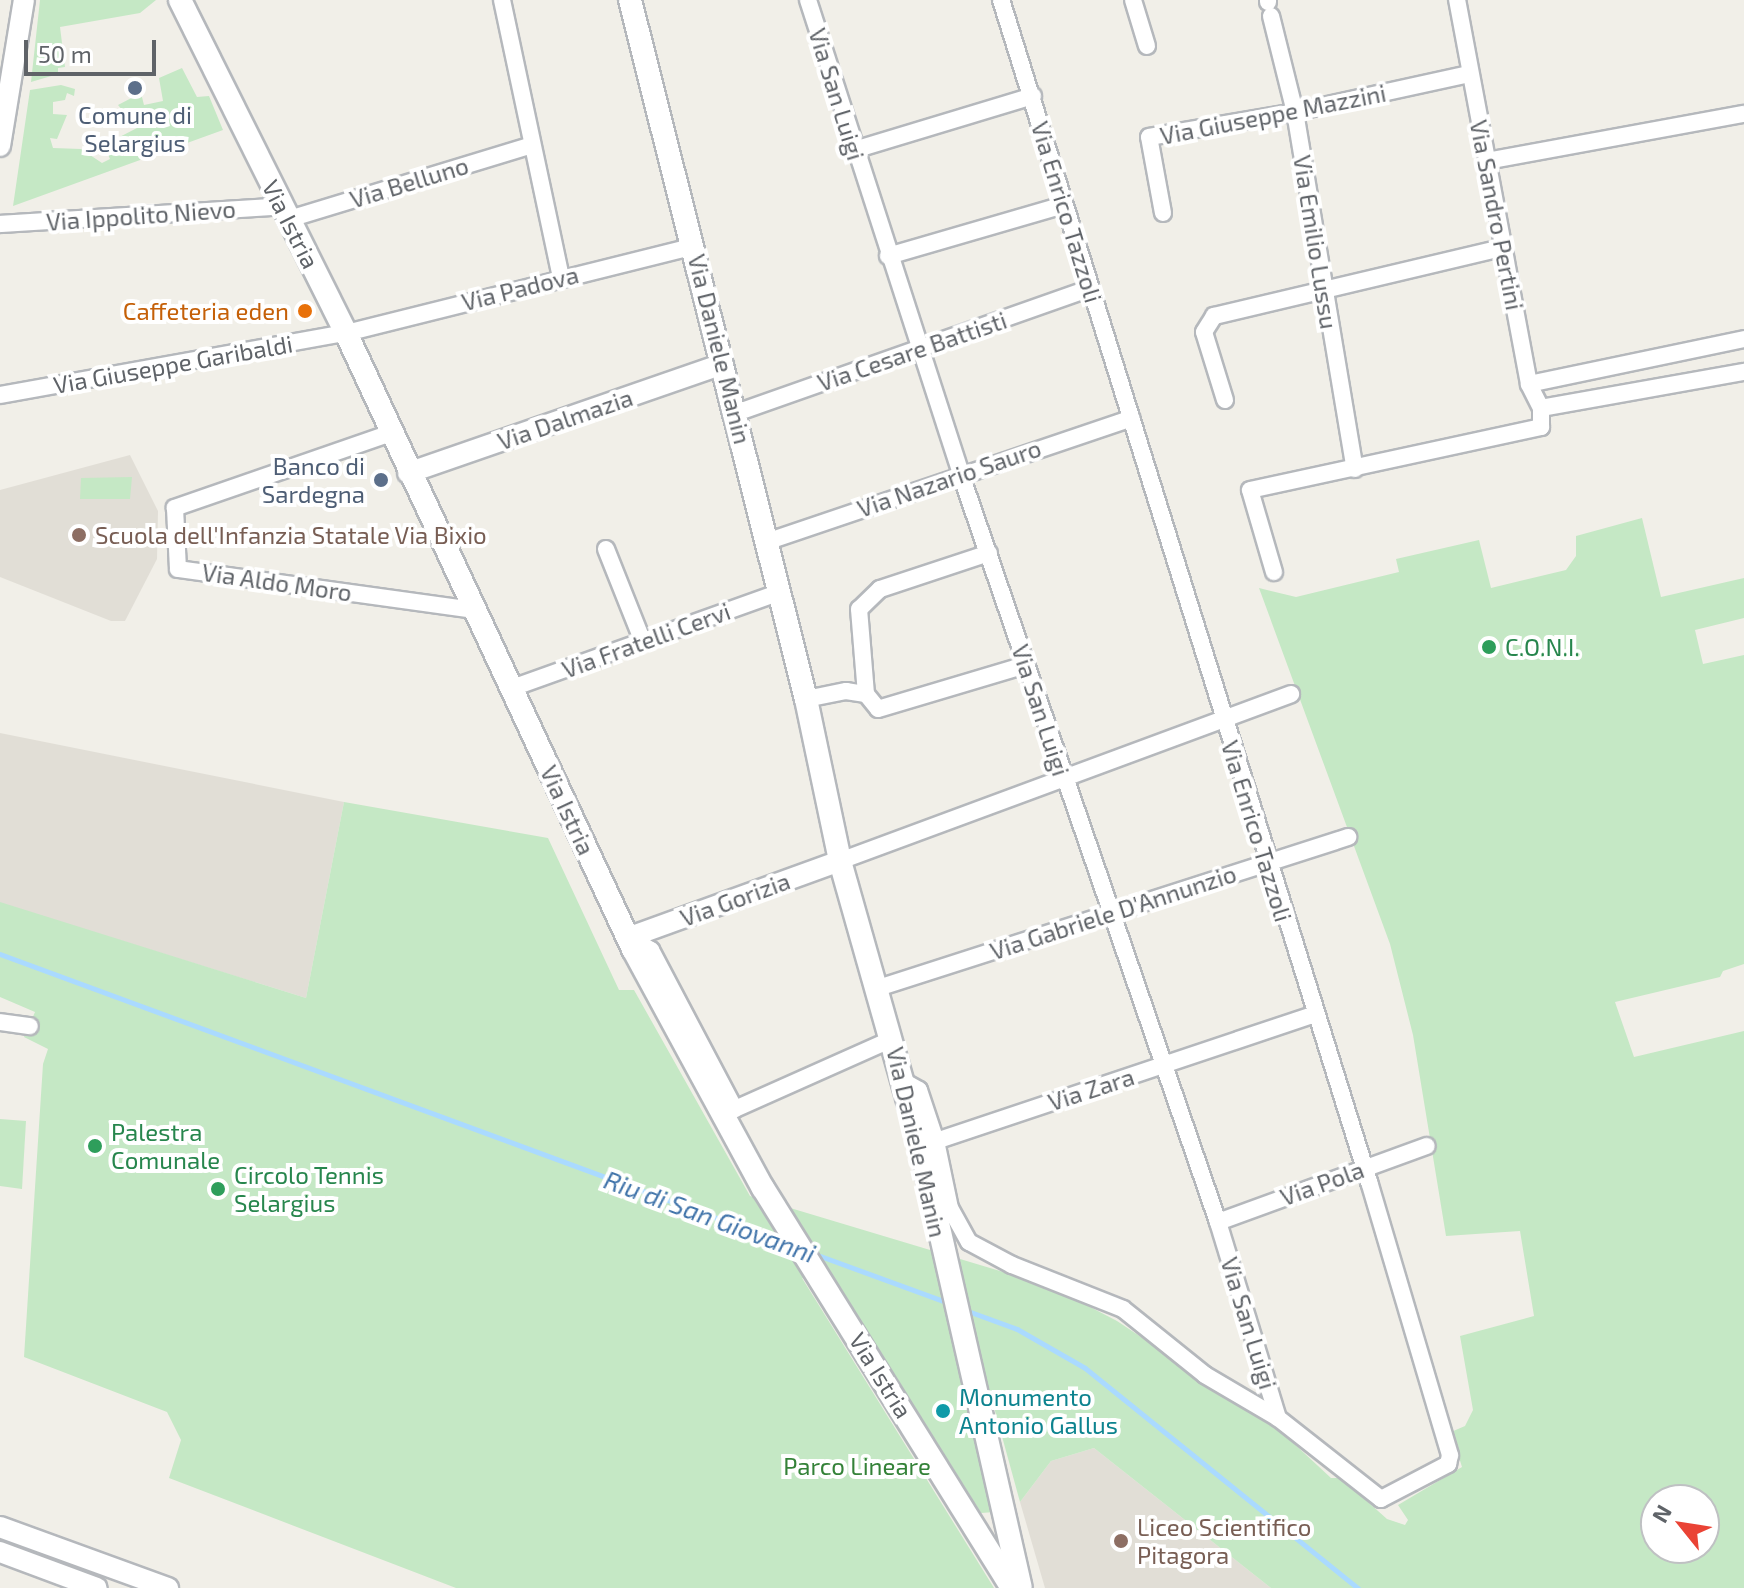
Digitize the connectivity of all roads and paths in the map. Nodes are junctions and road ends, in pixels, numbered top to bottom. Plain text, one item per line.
1 (24, 0) edge
2 (180, 0) edge
3 (502, 0) edge
4 (630, 0) edge
5 (808, 0) edge
6 (1001, 0) edge
7 (1133, 0) edge
8 (1457, 0) edge
9 (1269, 6) edge
10 (1147, 46) dead end
11 (8, 52) edge
12 (1470, 74) junction
13 (1033, 96) junction
14 (1295, 112) junction
15 (1744, 114) edge
16 (0, 146) edge
17 (529, 146) junction
18 (854, 150) junction
19 (1487, 161) junction
20 (1063, 205) junction
21 (286, 212) junction
22 (1163, 213) dead end
23 (0, 224) edge
24 (694, 246) junction
25 (1502, 248) junction
26 (888, 256) junction
27 (561, 277) junction
28 (1089, 289) junction
29 (1322, 292) junction
30 (346, 333) junction
31 (1744, 339) edge
32 (919, 349) junction
33 (723, 364) junction
34 (1744, 372) edge
35 (1529, 384) junction
36 (0, 395) edge
37 (1225, 400) dead end
38 (1541, 408) junction
39 (736, 413) junction
40 (1132, 418) junction
41 (391, 433) junction
42 (1355, 469) junction
43 (960, 472) junction
44 (408, 473) junction
45 (766, 542) junction
46 (606, 549) dead end
47 (989, 553) junction
48 (1274, 572) dead end
49 (780, 592) junction
50 (474, 610) junction
51 (643, 642) junction
52 (1026, 665) junction
53 (512, 688) junction
54 (866, 694) junction
55 (1291, 694) dead end
56 (806, 699) junction
57 (1224, 722) junction
58 (1063, 778) junction
59 (1348, 837) dead end
60 (840, 861) junction
61 (1266, 862) junction
62 (1110, 914) junction
63 (630, 937) junction
64 (878, 988) junction
65 (1313, 1015) junction
66 (0, 1022) edge
67 (30, 1026) dead end
68 (892, 1039) junction
69 (1164, 1065) junction
70 (903, 1081) junction
71 (936, 1141) junction
72 (1427, 1146) dead end
73 (1364, 1167) junction
74 (1218, 1222) junction
75 (1278, 1418) junction
76 (0, 1527) edge
77 (0, 1552) edge
78 (97, 1588) edge
79 (168, 1588) edge
80 (1012, 1588) edge
81 (1021, 1588) edge

1 - 11 street
2 - 21 main road, Via Istria
3 - 17 street
4 - 24 main road, Via Daniele Manin
5 - 18 street, Via San Luigi
6 - 13 street, Via Enrico Tazzoli
7 - 10 street
8 - 12 street, Via Sandro Pertini
9 - 14 street, Via Emilio Lussu
11 - 16 street
12 - 14 street, Via Giuseppe Mazzini
12 - 19 street, Via Sandro Pertini
13 - 18 street
13 - 20 street, Via Enrico Tazzoli
14 - 22 street, Via Giuseppe Mazzini
14 - 29 street, Via Emilio Lussu
15 - 19 street
17 - 21 street, Via Belluno
17 - 27 street
18 - 26 street, Via San Luigi
19 - 25 street, Via Sandro Pertini
20 - 26 street
20 - 28 street, Via Enrico Tazzoli
21 - 23 street, Via Ippolito Nievo
21 - 30 main road, Via Istria
24 - 27 street, Via Padova
24 - 33 main road, Via Daniele Manin
25 - 29 street
25 - 35 street, Via Sandro Pertini
26 - 32 street, Via San Luigi
27 - 30 street, Via Padova
28 - 32 street, Via Cesare Battisti
28 - 40 street, Via Enrico Tazzoli
29 - 37 street
29 - 42 street, Via Emilio Lussu
30 - 36 street, Via Giuseppe Garibaldi
30 - 41 main road, Via Istria
31 - 35 street
32 - 39 street, Via Cesare Battisti
32 - 43 street, Via San Luigi
33 - 39 main road, Via Daniele Manin
33 - 44 street, Via Dalmazia
34 - 38 street
35 - 38 street, Via Sandro Pertini
38 - 42 street, Via Sandro Pertini
39 - 45 main road, Via Daniele Manin
40 - 43 street, Via Nazario Sauro
40 - 57 street, Via Enrico Tazzoli
41 - 44 main road, Via Istria
41 - 50 street, Via Aldo Moro
42 - 48 street
43 - 45 street, Via Nazario Sauro
43 - 47 street, Via San Luigi
44 - 50 main road, Via Istria
45 - 49 main road, Via Daniele Manin
46 - 51 street
47 - 52 street, Via San Luigi
47 - 54 street
49 - 51 street, Via Fratelli Cervi
49 - 56 main road, Via Daniele Manin
50 - 53 main road, Via Istria
51 - 53 street, Via Fratelli Cervi
52 - 54 street
52 - 58 street, Via San Luigi
53 - 63 main road, Via Istria
54 - 56 street
55 - 57 street
56 - 60 main road, Via Daniele Manin
57 - 58 street
57 - 61 street, Via Enrico Tazzoli
58 - 60 street
58 - 62 street, Via San Luigi
59 - 61 street, Via Gabriele D'Annunzio
60 - 63 street, Via Gorizia
60 - 64 main road, Via Daniele Manin
61 - 62 street, Via Gabriele D'Annunzio
61 - 65 street, Via Enrico Tazzoli
62 - 64 street, Via Gabriele D'Annunzio
62 - 69 street, Via San Luigi
63 - 68 street
63 - 80 main road, Via Istria
64 - 68 main road, Via Daniele Manin
65 - 69 street, Via Zara
65 - 73 street, Via Enrico Tazzoli
66 - 67 street
68 - 70 main road, Via Daniele Manin
69 - 71 street, Via Zara
69 - 74 street, Via San Luigi
70 - 71 street
70 - 81 main road, Via Daniele Manin
71 - 75 street
72 - 73 street, Via Pola
73 - 74 street, Via Pola
73 - 75 street, Via Enrico Tazzoli
74 - 75 street, Via San Luigi
76 - 79 street
77 - 78 street

